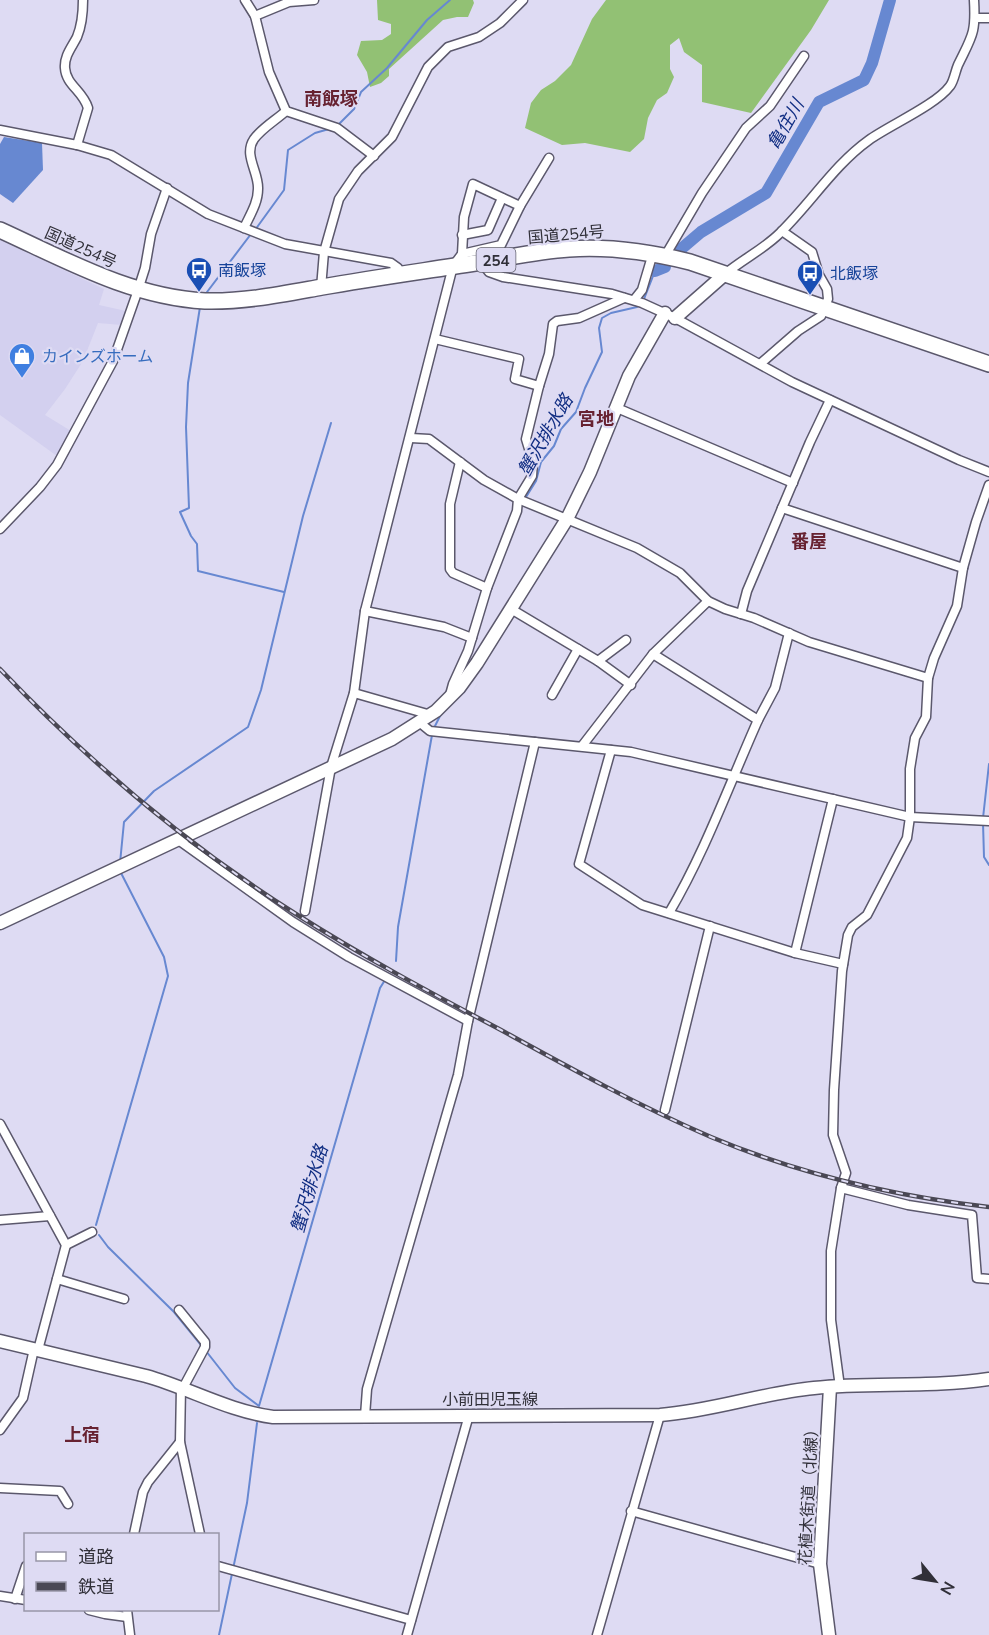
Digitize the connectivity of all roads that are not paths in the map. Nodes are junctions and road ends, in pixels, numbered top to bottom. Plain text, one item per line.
1 (83, 0) edge
2 (244, 0) edge
3 (314, 0) edge
4 (523, 0) edge
5 (974, 0) edge
6 (255, 16) junction
7 (975, 18) junction
8 (989, 18) edge
9 (804, 56) dead end
10 (286, 111) junction
11 (0, 130) edge
12 (77, 146) junction
13 (374, 156) junction
14 (549, 158) dead end
15 (167, 188) junction
16 (502, 198) junction
17 (520, 206) junction
18 (244, 228) junction
19 (0, 230) edge
20 (782, 231) junction
21 (462, 235) junction
22 (324, 252) junction
23 (659, 254) junction
24 (457, 260) junction
25 (482, 262) junction
26 (399, 274) junction
27 (725, 274) junction
28 (321, 288) junction
29 (138, 290) junction
30 (624, 297) junction
31 (634, 300) junction
32 (825, 309) junction
33 (670, 316) junction
34 (435, 339) junction
35 (760, 364) junction
36 (989, 364) edge
37 (539, 386) junction
38 (830, 400) junction
39 (618, 408) junction
40 (411, 438) junction
41 (460, 462) junction
42 (989, 472) edge
43 (793, 483) junction
44 (989, 485) edge
45 (518, 498) junction
46 (782, 508) junction
47 (567, 519) junction
48 (0, 530) edge
49 (963, 568) junction
50 (487, 588) junction
51 (708, 601) junction
52 (511, 609) junction
53 (365, 611) junction
54 (741, 614) junction
55 (789, 633) junction
56 (472, 638) junction
57 (626, 640) dead end
58 (578, 649) junction
59 (653, 654) junction
60 (598, 661) junction
61 (928, 678) junction
62 (631, 685) junction
63 (354, 693) junction
64 (552, 695) dead end
65 (449, 699) junction
66 (431, 714) junction
67 (758, 720) junction
68 (419, 722) junction
69 (535, 742) junction
70 (582, 746) junction
71 (611, 750) junction
72 (331, 767) junction
73 (733, 777) junction
74 (833, 799) junction
75 (910, 817) junction
76 (989, 821) edge
77 (177, 839) junction
78 (305, 911) dead end
79 (669, 913) junction
80 (0, 923) edge
81 (710, 926) junction
82 (795, 953) junction
83 (843, 964) junction
84 (468, 1021) junction
85 (665, 1110) dead end
86 (0, 1124) edge
87 (841, 1188) junction
88 (50, 1216) junction
89 (0, 1220) edge
90 (92, 1232) dead end
91 (66, 1245) junction
92 (57, 1279) junction
93 (989, 1279) edge
94 (124, 1299) dead end
95 (179, 1310) dead end
96 (0, 1341) edge
97 (36, 1350) junction
98 (989, 1378) edge
99 (835, 1387) junction
100 (182, 1388) junction
101 (469, 1415) junction
102 (660, 1415) junction
103 (365, 1416) junction
104 (0, 1430) edge
105 (180, 1442) junction
106 (0, 1488) edge
107 (68, 1504) dead end
108 (631, 1511) junction
109 (134, 1533) edge
110 (200, 1533) edge
111 (820, 1564) junction
112 (219, 1566) edge
113 (24, 1572) edge
114 (0, 1596) edge
115 (15, 1599) junction
116 (24, 1600) edge
117 (102, 1611) edge
118 (127, 1613) edge
119 (411, 1620) junction
120 (130, 1635) edge
121 (407, 1635) edge
122 (597, 1635) edge
123 (829, 1635) edge

1 - 12 street
2 - 6 street
3 - 6 street
4 - 13 street
5 - 7 street
6 - 10 street
7 - 8 street
7 - 20 street
9 - 23 street
10 - 13 street
10 - 18 street
11 - 12 street
12 - 15 street
13 - 22 street
14 - 17 street
15 - 18 street
15 - 29 street
16 - 17 street
16 - 21 street
16 - 21 street
17 - 24 street
18 - 22 street
19 - 29 highway, 国道254号 / 254
20 - 27 street
20 - 32 street
21 - 24 street
22 - 26 street
22 - 28 street
23 - 25 highway, 国道254号 / 254
23 - 27 highway, 国道254号 / 254
23 - 31 street
24 - 25 highway, 国道254号 / 254
24 - 26 highway, 国道254号 / 254
24 - 34 street
25 - 30 street
26 - 28 highway, 国道254号 / 254
27 - 32 highway, 国道254号 / 254
27 - 33 street
28 - 29 highway, 国道254号 / 254
29 - 48 street
30 - 31 street
30 - 37 street
31 - 33 street
32 - 35 street
32 - 36 highway, 国道254号 / 254
33 - 35 street
33 - 39 street
34 - 37 street
34 - 40 street
35 - 38 street
37 - 45 street
38 - 42 street
38 - 43 street
39 - 43 street
39 - 47 street
40 - 41 street
40 - 53 street
41 - 45 street
41 - 50 street
43 - 46 street
44 - 49 street
45 - 47 street
45 - 50 street
46 - 49 street
46 - 54 street
47 - 51 street
47 - 52 street
49 - 61 street
50 - 56 street
51 - 54 street
51 - 59 street
52 - 58 street
52 - 65 street
53 - 56 street
53 - 63 street
54 - 55 street
55 - 61 street
55 - 67 street
56 - 65 street
57 - 60 street
58 - 60 street
58 - 64 street
59 - 62 street
59 - 67 street
60 - 62 street
61 - 75 street
62 - 70 street
63 - 66 street
63 - 72 street
65 - 66 street
66 - 68 street
67 - 73 street
68 - 69 street
68 - 72 street
69 - 70 street
69 - 84 street
70 - 71 street
71 - 73 street
71 - 79 street
72 - 77 street
72 - 78 street
73 - 74 street
73 - 79 street
74 - 75 street
74 - 82 street
75 - 76 street
75 - 83 street
77 - 80 street
77 - 84 street
79 - 81 street
81 - 82 street
81 - 85 street
82 - 83 street
83 - 87 street
84 - 103 street
86 - 88 street
87 - 93 street
87 - 99 street
88 - 89 street
88 - 91 street
90 - 91 street
91 - 92 street
92 - 94 street
92 - 97 street
95 - 100 street
96 - 97 street, 小前田児玉線
97 - 100 street, 小前田児玉線
97 - 104 street
98 - 99 street, 小前田児玉線
99 - 102 street, 小前田児玉線
99 - 111 street, 花植木街道（北線）
100 - 103 street, 小前田児玉線
100 - 105 street
101 - 102 street, 小前田児玉線
101 - 103 street, 小前田児玉線
101 - 119 street
102 - 108 street
105 - 109 street
105 - 110 street
106 - 107 street
108 - 111 street
108 - 122 street
111 - 123 street, 花植木街道（北線）
112 - 119 street
113 - 115 street
114 - 115 street
115 - 116 street
117 - 118 street
118 - 120 street
119 - 121 street

